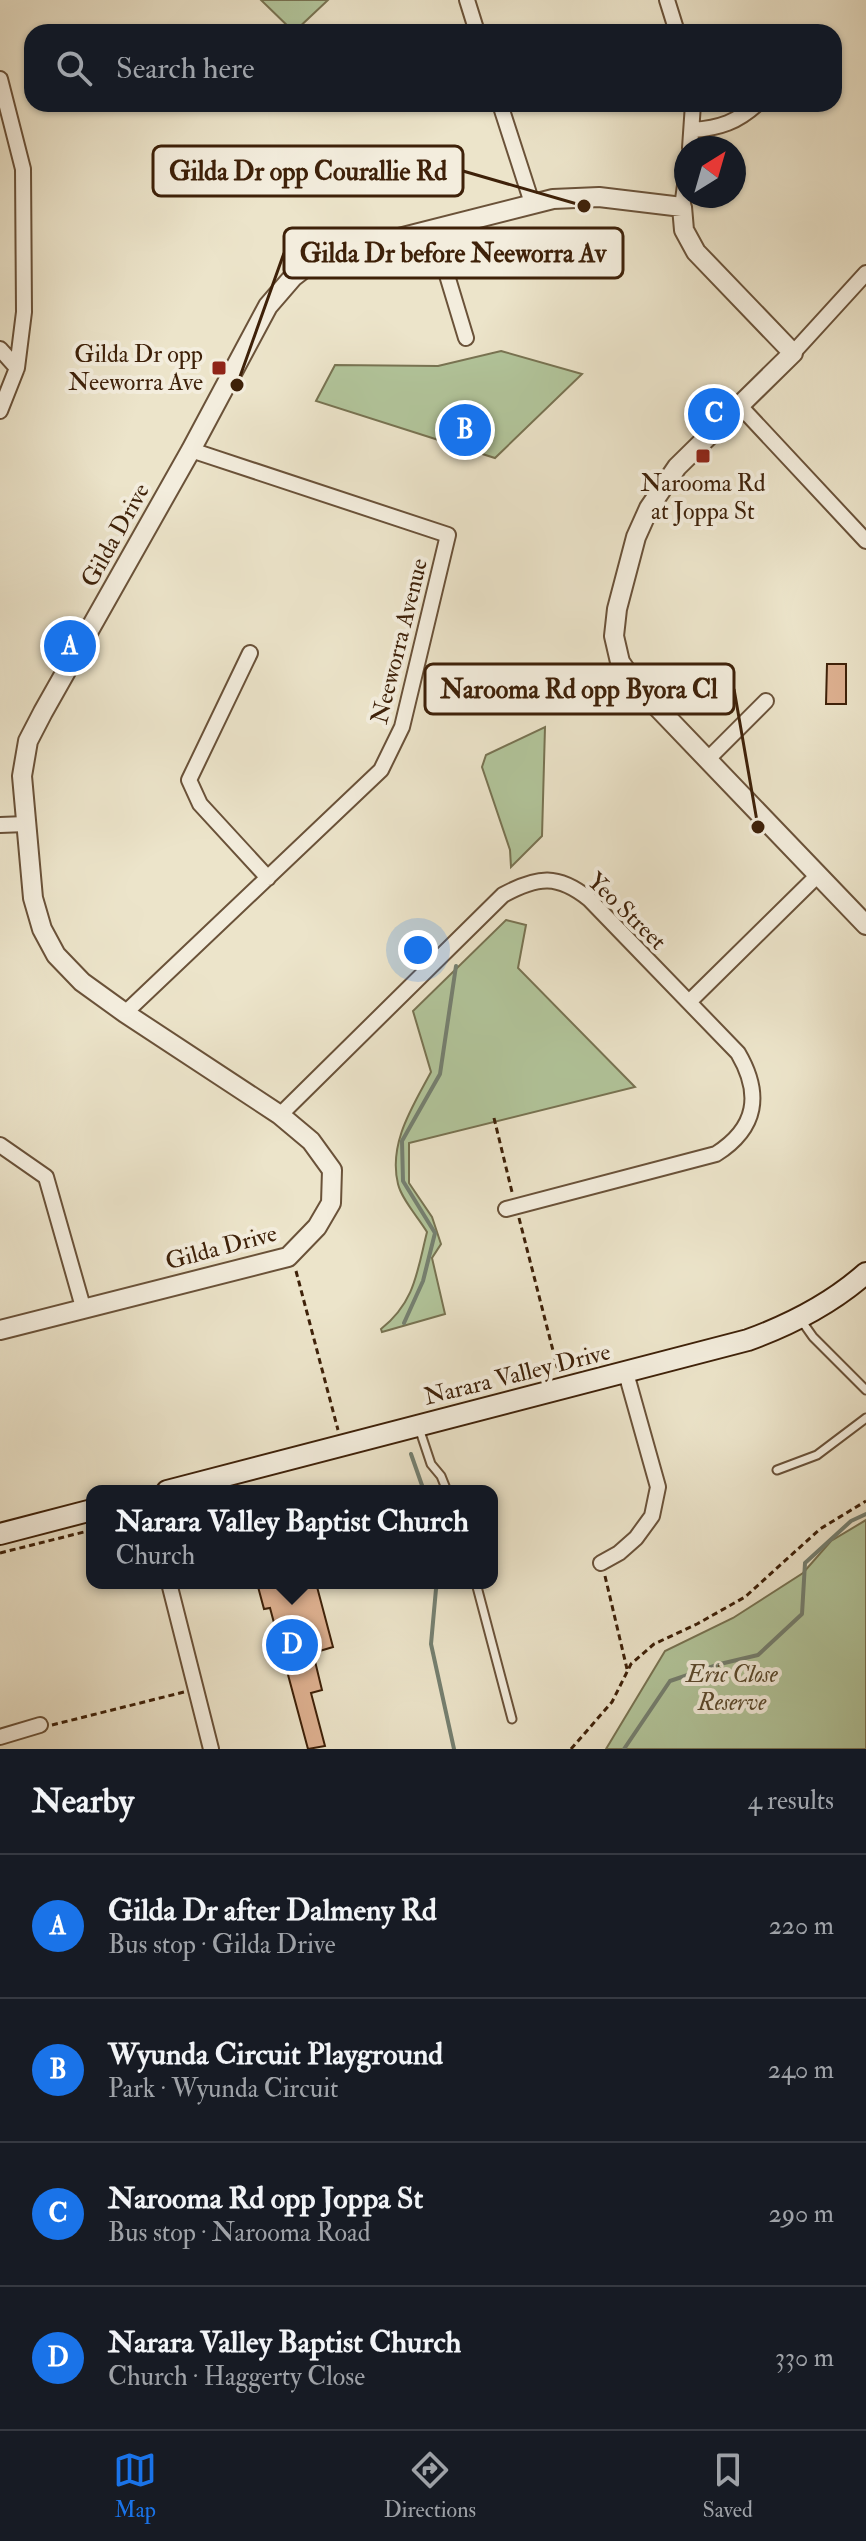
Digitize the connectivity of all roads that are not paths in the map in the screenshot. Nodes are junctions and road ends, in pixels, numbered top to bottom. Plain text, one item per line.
1 (467, 0) edge
2 (667, 0) edge
3 (474, 24) edge
4 (674, 24) edge
5 (0, 79) edge
6 (503, 112) edge
7 (693, 112) edge
8 (748, 112) edge
9 (693, 130) junction
10 (692, 136) edge
11 (532, 203) junction
12 (674, 206) edge
13 (682, 208) edge
14 (433, 229) junction
15 (866, 273) edge
16 (466, 338) dead end
17 (0, 349) edge
18 (793, 353) junction
19 (17, 368) junction
20 (739, 405) junction
21 (0, 411) edge
22 (191, 450) junction
23 (866, 541) edge
24 (250, 653) dead end
25 (766, 701) dead end
26 (708, 759) junction
27 (26, 824) junction
28 (0, 825) edge
29 (818, 875) junction
30 (268, 878) junction
31 (866, 925) edge
32 (689, 1002) junction
33 (125, 1013) junction
34 (280, 1115) junction
35 (0, 1145) edge
36 (511, 1208) road end
37 (866, 1273) edge
38 (83, 1307) junction
39 (800, 1319) junction
40 (0, 1330) edge
41 (626, 1373) junction
42 (866, 1390) edge
43 (866, 1418) edge
44 (418, 1426) junction
45 (777, 1470) dead end
46 (190, 1485) edge
47 (445, 1485) edge
48 (86, 1512) edge
49 (0, 1534) edge
50 (604, 1562) road end
51 (171, 1589) edge
52 (478, 1589) edge
53 (512, 1719) dead end
54 (40, 1725) road end
55 (0, 1737) edge
56 (211, 1749) edge

1 - 3 street
2 - 4 street
5 - 19 street
6 - 11 street
7 - 9 street
8 - 9 street
9 - 10 street
11 - 12 street, Gilda Drive
11 - 14 street, Gilda Drive
13 - 18 street
14 - 16 street
14 - 22 street, Gilda Drive
15 - 18 street
17 - 19 street
18 - 20 street
19 - 21 street
20 - 23 street
20 - 26 street
22 - 27 street, Gilda Drive
22 - 30 street, Neeworra Avenue
24 - 30 street
25 - 26 street
26 - 29 street
27 - 28 street
27 - 33 street, Gilda Drive
29 - 31 street
29 - 32 street
30 - 33 street, Neeworra Avenue
32 - 34 street, Yeo Street
32 - 36 street, Yeo Street
33 - 34 street, Gilda Drive
34 - 38 street, Gilda Drive
35 - 38 street
37 - 39 main road, Narara Valley Drive
38 - 40 street, Gilda Drive
39 - 41 main road, Narara Valley Drive
39 - 42 lane
41 - 44 main road, Narara Valley Drive
41 - 50 street
43 - 45 lane
44 - 46 main road, Narara Valley Drive
44 - 47 lane
48 - 49 main road
51 - 56 street
52 - 53 lane
54 - 55 street

